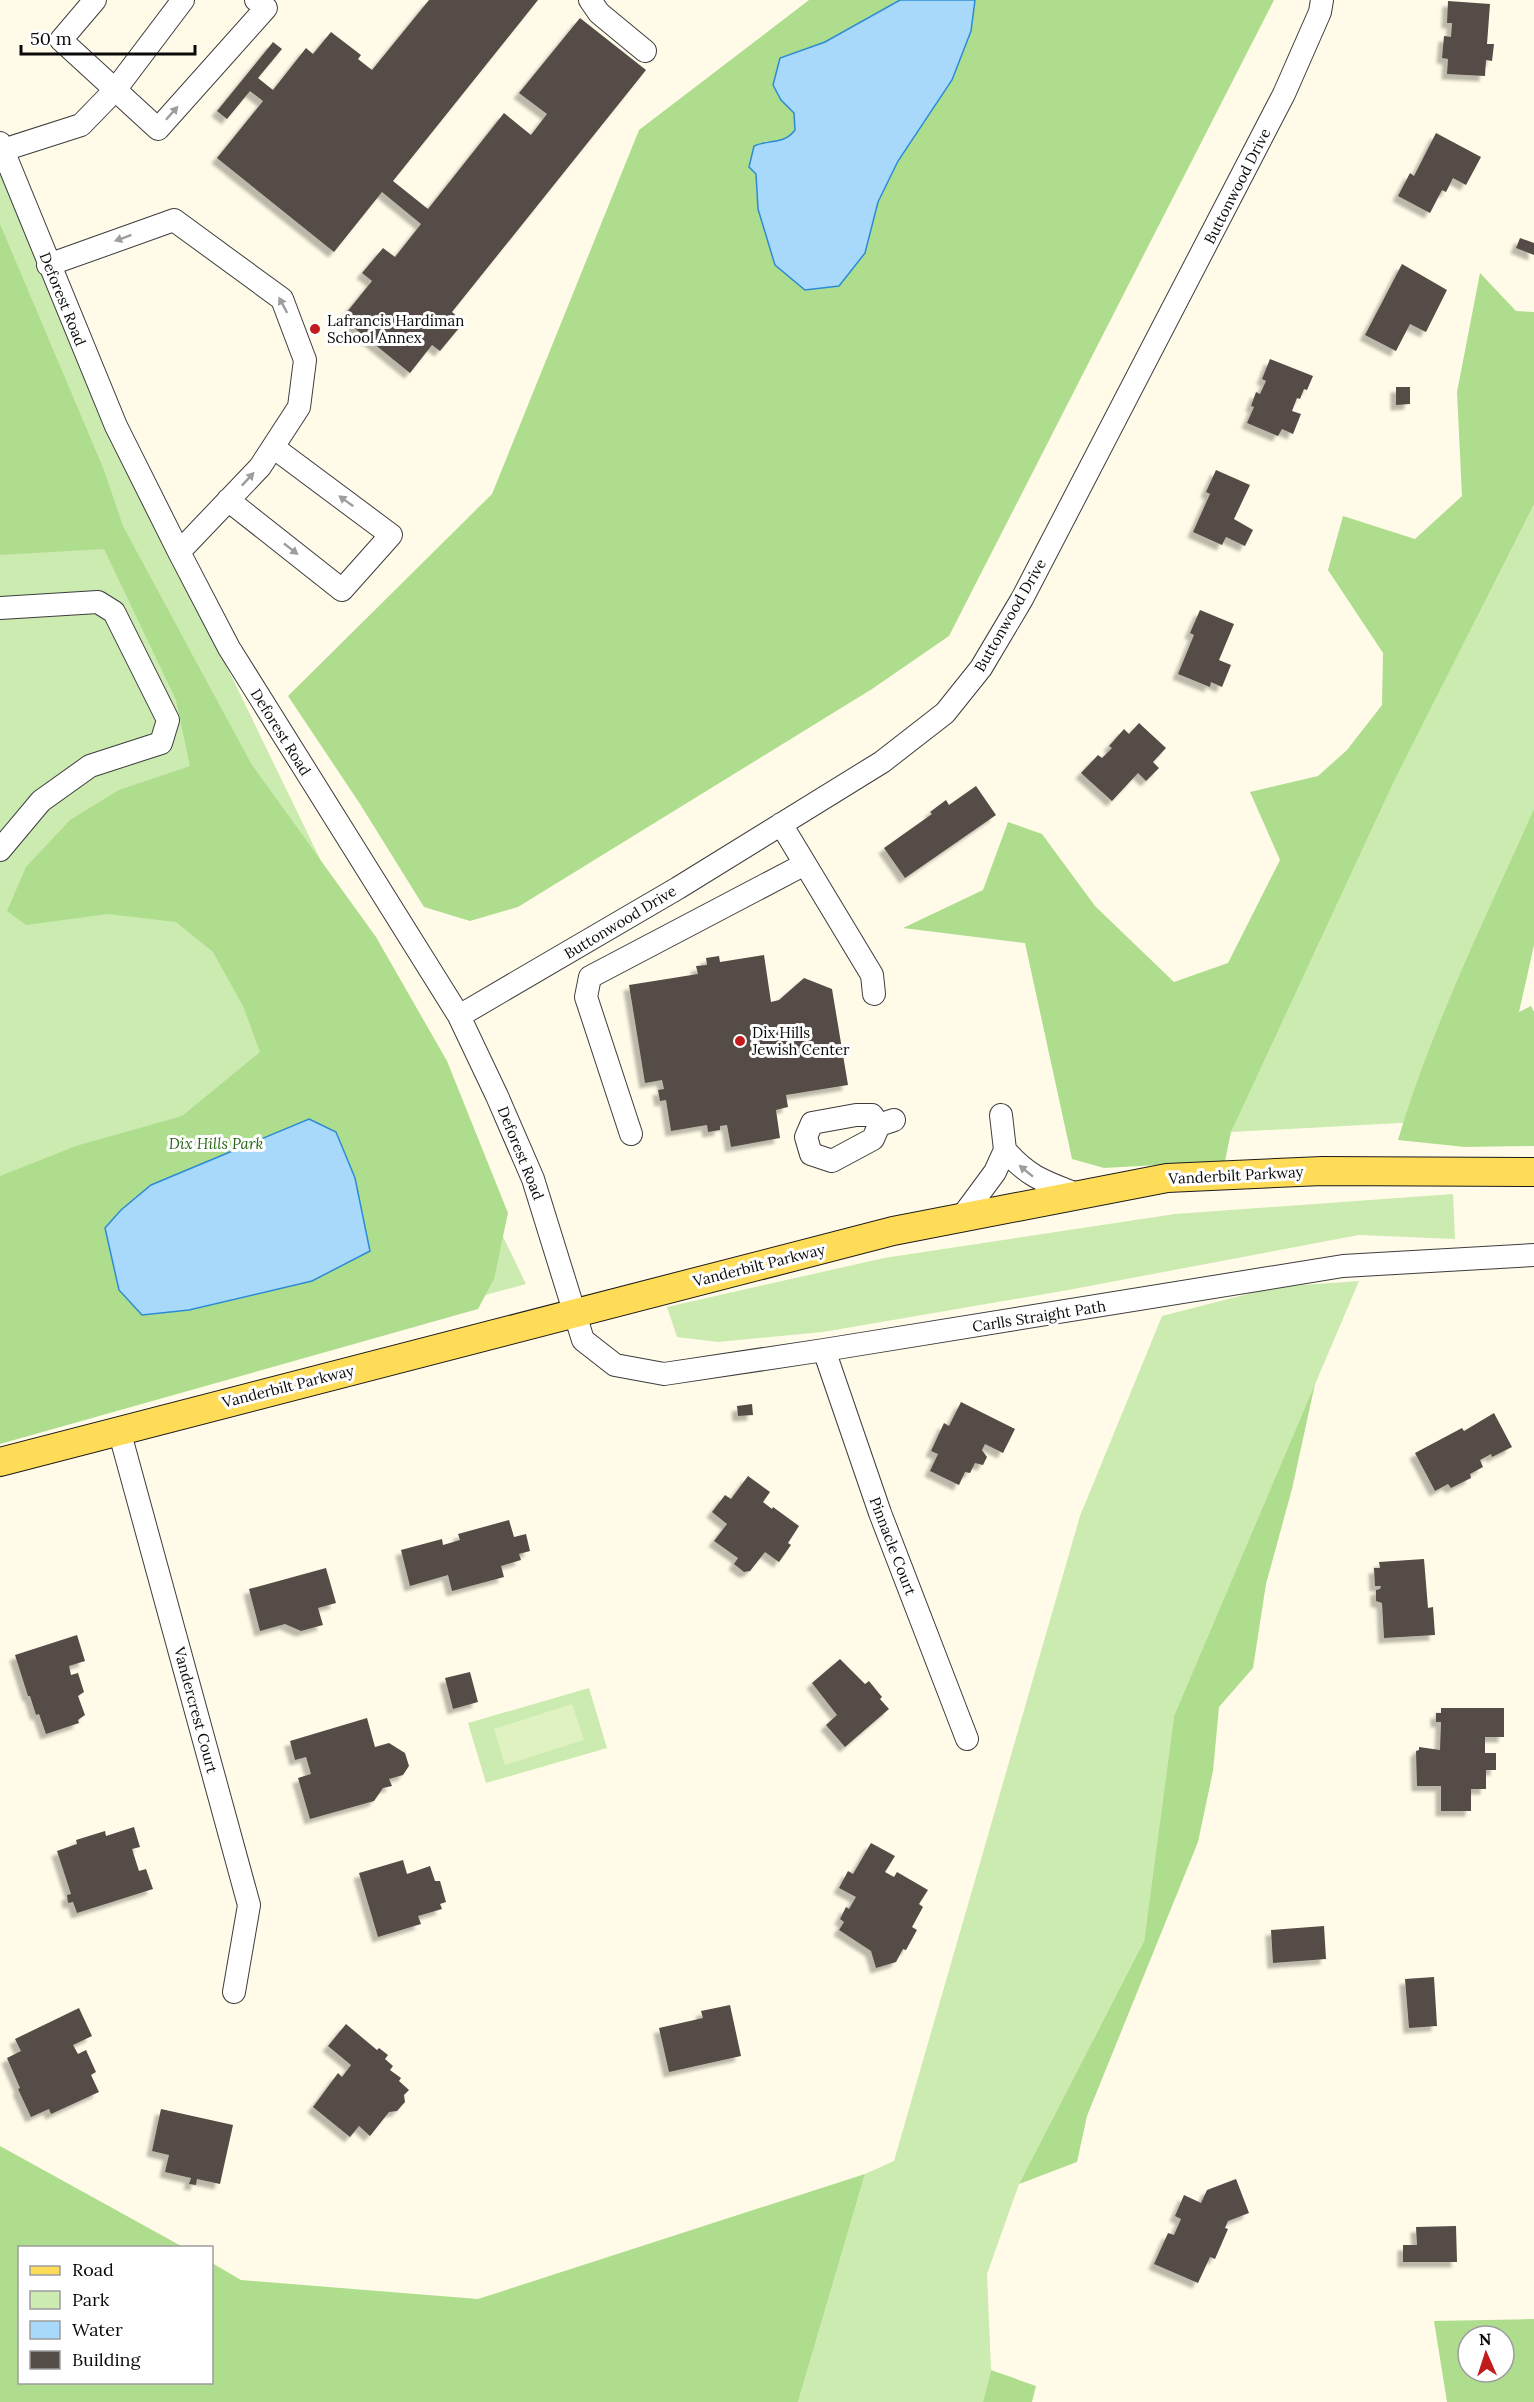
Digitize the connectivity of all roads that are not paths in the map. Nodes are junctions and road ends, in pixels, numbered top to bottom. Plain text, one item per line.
1 (95, 0) edge
2 (183, 0) edge
3 (256, 0) edge
4 (590, 0) edge
5 (1322, 0) edge
6 (645, 51) dead end
7 (115, 90) junction
8 (1, 147) edge
9 (48, 265) junction
10 (273, 447) junction
11 (228, 500) junction
12 (179, 552) junction
13 (0, 608) edge
14 (781, 824) junction
15 (0, 850) edge
16 (805, 864) junction
17 (874, 994) dead end
18 (459, 1017) junction
19 (1001, 1114) dead end
20 (631, 1134) dead end
21 (1005, 1150) junction
22 (1534, 1172) edge
23 (1079, 1195) junction
24 (961, 1218) junction
25 (1534, 1255) edge
26 (576, 1311) junction
27 (824, 1350) junction
28 (119, 1430) junction
29 (0, 1462) edge
30 (967, 1739) dead end
31 (234, 1992) dead end

1 - 7 street
2 - 7 street
7 -> 3 street
4 - 6 street
5 - 14 street, Buttonwood Drive
7 - 8 street
8 - 9 street, Deforest Road
10 -> 9 street
9 - 12 street, Deforest Road
11 -> 10 street
11 -> 10 street
11 - 12 street
12 - 18 street, Deforest Road
13 - 15 street
14 - 16 street
14 - 18 street, Buttonwood Drive
16 - 17 street
16 - 20 street
18 - 26 street, Deforest Road
19 - 21 street
23 -> 21 street
21 - 24 street
22 - 23 main road, Vanderbilt Parkway
23 - 24 main road, Vanderbilt Parkway
24 - 26 main road, Vanderbilt Parkway
25 - 27 street, Carlls Straight Path
26 - 27 street, Carlls Straight Path
26 - 28 main road, Vanderbilt Parkway
27 - 30 street, Pinnacle Court
28 - 29 main road, Vanderbilt Parkway
28 - 31 street, Vandercrest Court

